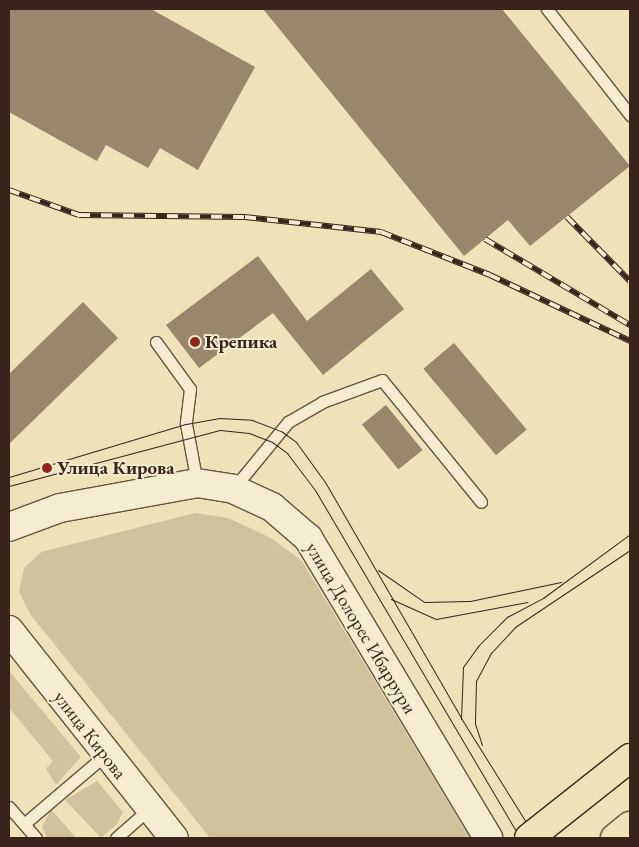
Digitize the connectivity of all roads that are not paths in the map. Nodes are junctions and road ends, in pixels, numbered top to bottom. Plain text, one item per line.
1 (547, 9) edge
2 (630, 115) edge
3 (156, 342) dead end
4 (196, 483) junction
5 (233, 489) junction
6 (481, 502) dead end
7 (9, 527) edge
8 (9, 630) edge
9 (105, 755) junction
10 (630, 758) edge
11 (9, 806) edge
12 (149, 808) junction
13 (24, 824) junction
14 (630, 826) edge
15 (36, 838) edge
16 (116, 838) edge
17 (174, 838) edge
18 (488, 838) edge
19 (529, 838) edge
20 (615, 838) edge

1 - 2 lane
3 - 4 lane
4 - 5 main road, улица Долорес Ибаррури
4 - 7 main road, улица Долорес Ибаррури
5 - 6 lane
5 - 18 main road, улица Долорес Ибаррури
8 - 9 main road, улица Кирова
9 - 12 main road, улица Кирова
9 - 13 lane
10 - 19 main road, bridge
11 - 13 lane
12 - 16 lane
12 - 17 main road, улица Кирова
13 - 15 lane
14 - 20 main road

